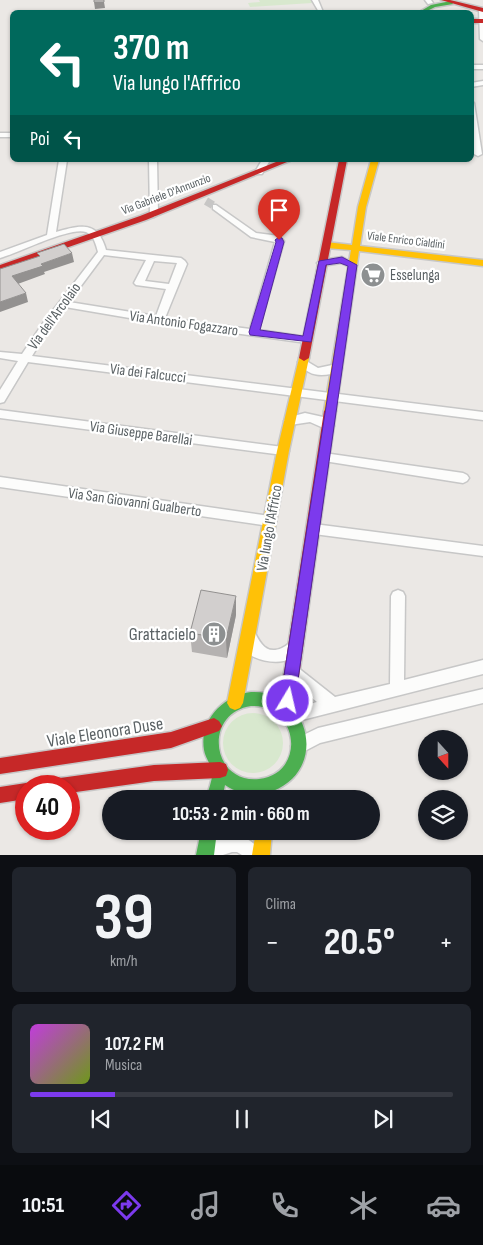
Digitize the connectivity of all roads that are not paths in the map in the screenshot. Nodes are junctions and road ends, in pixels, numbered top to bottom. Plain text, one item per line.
1 (437, 4) edge
2 (457, 10) edge
3 (480, 17) edge
4 (483, 39) edge
5 (474, 128) edge
6 (477, 154) edge
7 (63, 162) edge
8 (153, 162) edge
9 (273, 162) edge
10 (343, 162) edge
11 (374, 162) edge
12 (216, 207) tunnel mouth
13 (154, 214) junction
14 (95, 235) junction
15 (51, 237) junction
16 (326, 245) junction
17 (355, 248) junction
18 (102, 252) junction
19 (0, 255) edge
20 (151, 258) junction
21 (322, 263) junction
22 (483, 263) edge
23 (352, 265) junction
24 (0, 268) edge
25 (172, 287) junction
26 (62, 304) junction
27 (159, 320) junction
28 (254, 332) junction
29 (307, 340) junction
30 (0, 355) edge
31 (24, 358) junction
32 (303, 362) junction
33 (337, 368) junction
34 (296, 393) junction
35 (332, 397) junction
36 (0, 399) edge
37 (0, 414) edge
38 (483, 416) edge
39 (290, 421) junction
40 (328, 426) junction
41 (283, 451) junction
42 (324, 457) junction
43 (464, 478) dead end
44 (0, 482) edge
45 (270, 521) junction
46 (314, 529) junction
47 (483, 551) edge
48 (398, 596) dead end
49 (249, 636) junction
50 (296, 646) junction
51 (483, 667) edge
52 (292, 672) junction
53 (397, 689) junction
54 (483, 696) edge
55 (235, 703) junction
56 (333, 705) junction
57 (287, 712) junction
58 (214, 726) junction
59 (299, 746) junction
60 (0, 766) edge
61 (220, 770) junction
62 (80, 783) edge
63 (273, 784) junction
64 (216, 790) edge
65 (272, 790) edge
66 (15, 792) edge
67 (0, 794) edge
68 (206, 840) edge
69 (263, 840) edge
70 (204, 855) edge
71 (209, 855) edge
72 (253, 855) edge
73 (261, 855) edge

1 - 2 street
3 - 4 street
5 - 6 street
7 - 15 street
8 - 13 street
9 - 13 street, Via Gabriele D'Annunzio
10 - 16 street, Via lungo l'Affrico
11 - 17 street
12 - 28 street
13 - 14 street, Via Gabriele D'Annunzio
14 - 15 street, Via Gabriele D'Annunzio
14 - 18 street
14 - 24 street, Via Gabriele D'Annunzio
15 - 19 street, Via Gabriele D'Annunzio
16 - 17 street, Viale Enrico Cialdini
16 - 21 street, Via lungo l'Affrico
17 - 22 street, Viale Enrico Cialdini
17 - 23 street
18 - 20 street
18 - 26 street, Via dell'Arcolaio
20 - 25 street
20 - 25 street
21 - 23 street
21 - 29 street, Via lungo l'Affrico
23 - 33 street
25 - 27 street
26 - 27 street, Via Antonio Fogazzaro
26 - 31 street, Via dell'Arcolaio
27 - 28 street, Via Antonio Fogazzaro
28 - 29 street, Via Antonio Fogazzaro
29 - 32 street, Via lungo l'Affrico
30 - 31 street, Via dei Falcucci
31 - 34 street, Via dei Falcucci
31 - 36 street, Via dell'Arcolaio
32 - 33 street
32 - 34 street, Via lungo l'Affrico
33 - 35 street
34 - 35 street, Via dei Falcucci
34 - 39 street, Via lungo l'Affrico
35 - 38 street, Via dei Falcucci
35 - 40 street
37 - 41 street, Via Giuseppe Barellai
39 - 40 street
39 - 41 street, Via lungo l'Affrico
40 - 42 street
41 - 45 street, Via lungo l'Affrico
42 - 43 street
42 - 46 street
44 - 45 street, Via San Giovanni Gualberto
45 - 49 street, Via lungo l'Affrico
46 - 47 street
46 - 50 street
48 - 53 street
49 - 50 street
49 - 55 street, Via lungo l'Affrico
50 - 52 street
51 - 53 street
52 - 56 street
52 - 57 street
53 - 56 street
54 - 59 street
55 - 57 street
55 - 58 street
56 - 57 street
57 - 59 street
58 - 60 street, Viale Eleonora Duse
58 - 61 street
59 - 63 street
61 - 62 street
61 - 63 street
61 - 64 street
63 - 65 street
66 - 67 street
68 - 70 street
69 - 73 street
71 - 72 street

